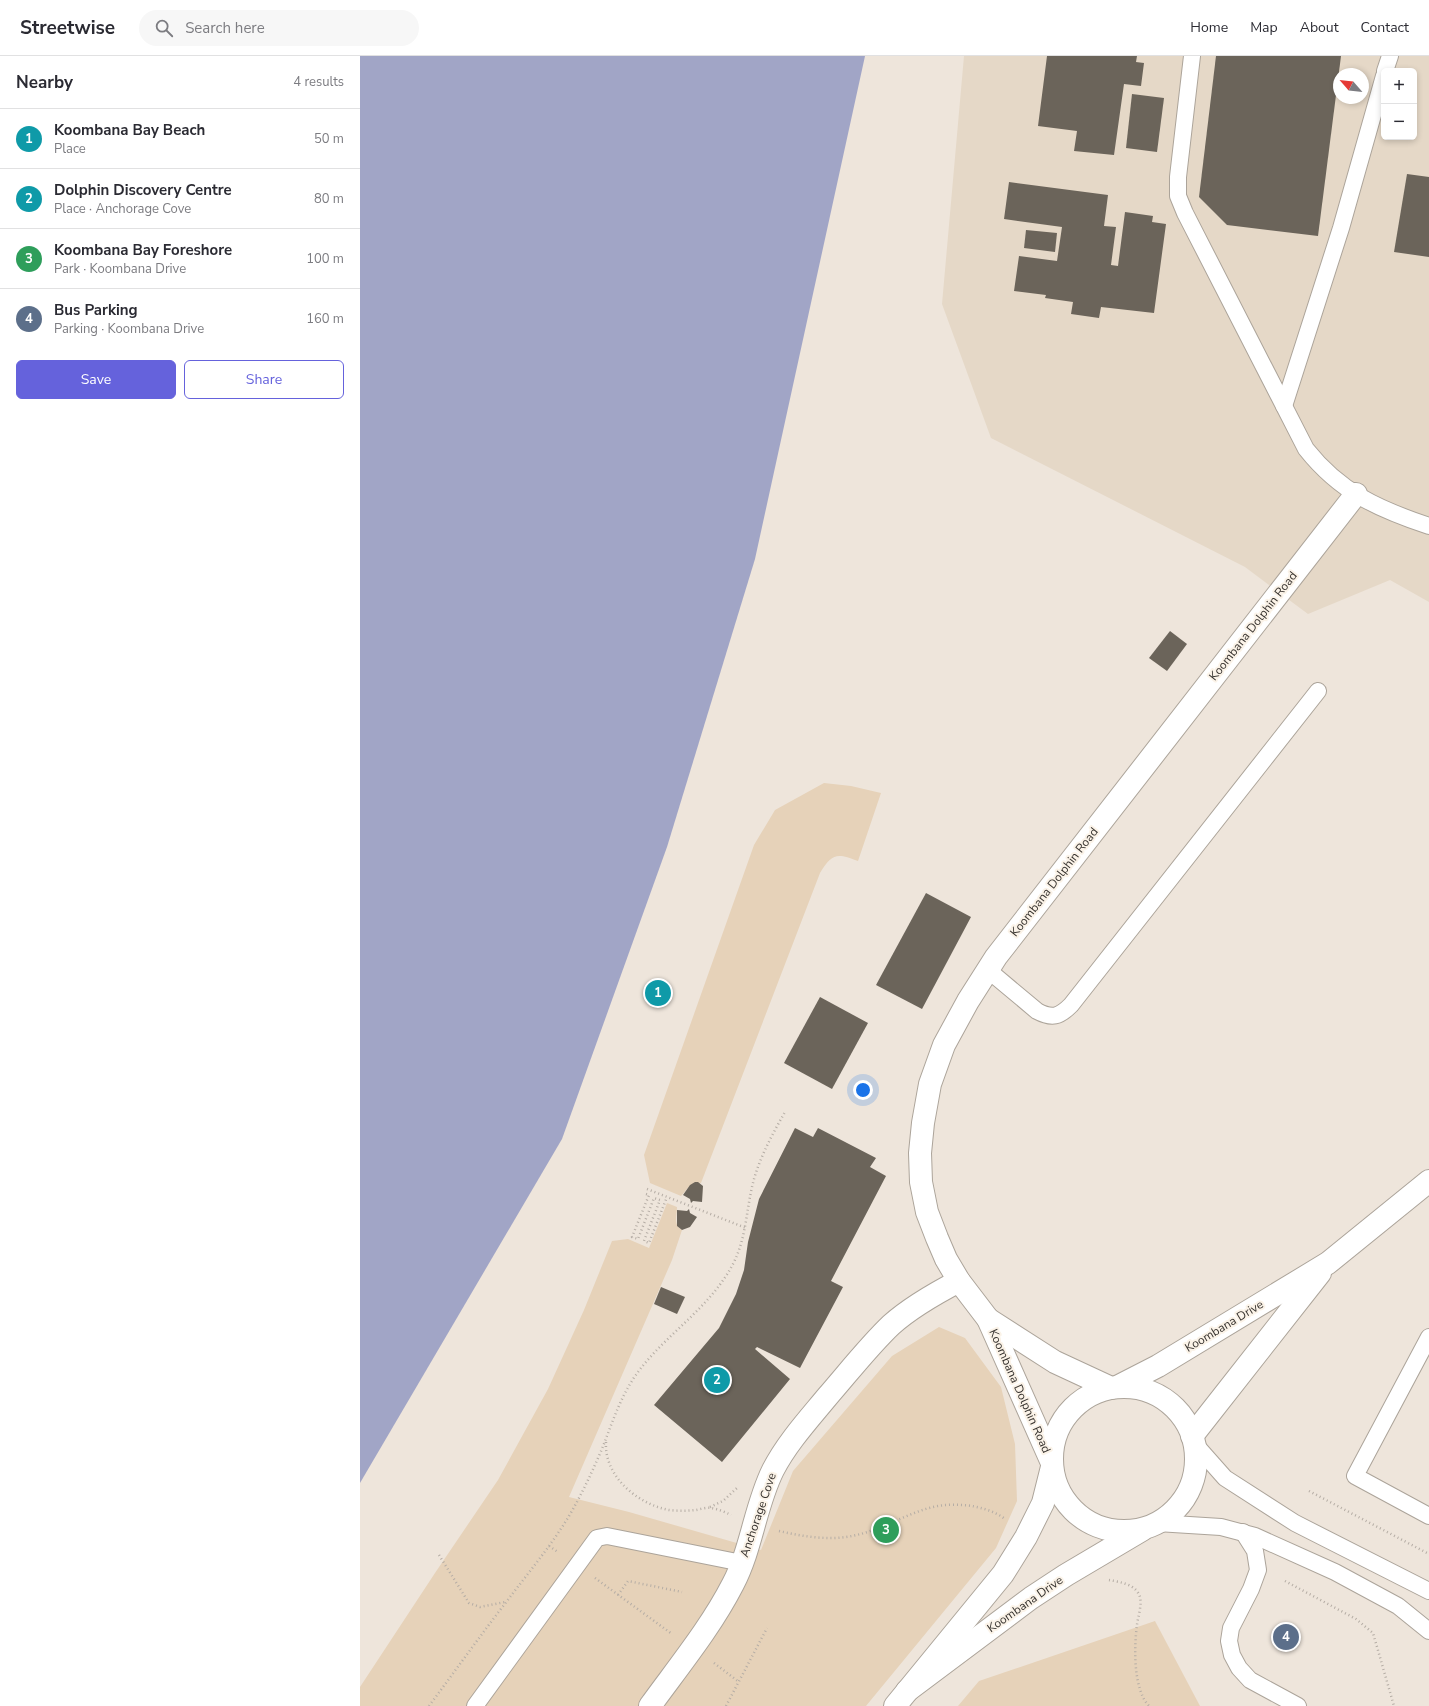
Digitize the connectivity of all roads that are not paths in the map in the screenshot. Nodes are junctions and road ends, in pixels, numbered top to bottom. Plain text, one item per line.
1 (1192, 56) edge
2 (1390, 56) edge
3 (1386, 68) edge
4 (1381, 87) edge
5 (1284, 406) junction
6 (1356, 494) junction
7 (1429, 526) edge
8 (1318, 691) dead end
9 (988, 970) junction
10 (1429, 1181) edge
11 (1328, 1262) junction
12 (959, 1281) junction
13 (988, 1319) junction
14 (1429, 1337) edge
15 (1114, 1387) junction
16 (1193, 1440) junction
17 (1052, 1465) junction
18 (1429, 1516) edge
19 (1153, 1525) junction
20 (1243, 1532) junction
21 (742, 1563) junction
22 (1429, 1591) edge
23 (1429, 1631) edge
24 (901, 1699) edge
25 (475, 1706) edge
26 (650, 1706) edge
27 (1298, 1706) edge

1 - 5 lane
2 - 3 lane
4 - 5 lane
5 - 6 lane
6 - 7 lane
6 - 9 street, Koombana Dolphin Road
8 - 9 lane
9 - 12 street, Koombana Dolphin Road
10 - 11 street, Koombana Drive
11 - 15 street, Koombana Drive
11 - 16 street, Koombana Drive
12 - 13 street, Koombana Dolphin Road
12 - 21 street, Anchorage Cove
13 - 15 street, Koombana Dolphin Road
13 - 17 street, Koombana Dolphin Road
14 - 18 lane
15 - 16 street
15 - 17 street
16 - 19 street, Koombana Drive
16 - 22 lane
17 - 19 street
17 - 24 street, Koombana Drive
19 - 20 lane
19 - 24 street, Koombana Drive
20 - 23 lane
20 - 27 lane
21 - 25 lane
21 - 26 street, Anchorage Cove

